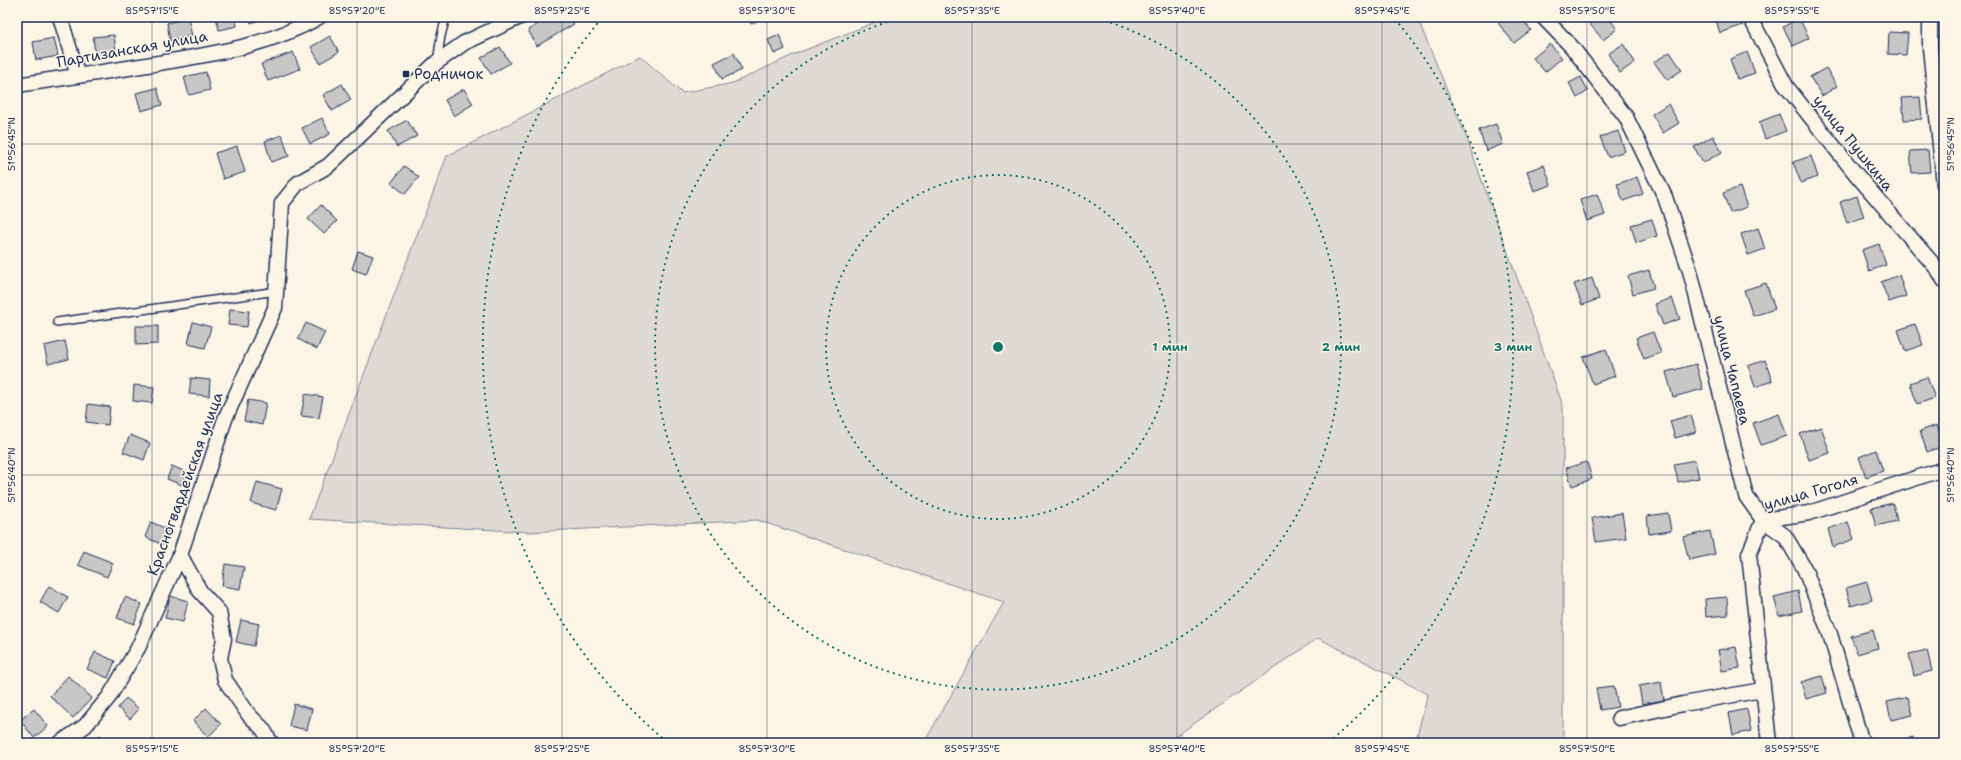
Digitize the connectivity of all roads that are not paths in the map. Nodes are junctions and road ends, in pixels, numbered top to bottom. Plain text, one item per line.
1 (60, 17) edge
2 (319, 17) edge
3 (446, 17) edge
4 (520, 17) edge
5 (1543, 17) edge
6 (1750, 17) edge
7 (1930, 17) edge
8 (437, 62) junction
9 (78, 76) junction
10 (17, 86) edge
11 (1941, 121) edge
12 (1944, 185) edge
13 (1944, 280) edge
14 (277, 291) junction
15 (57, 322) dead end
16 (1944, 469) edge
17 (1763, 520) junction
18 (180, 555) junction
19 (1762, 690) junction
20 (1619, 718) dead end
21 (60, 743) edge
22 (271, 743) edge
23 (1769, 743) edge
24 (1862, 743) edge

1 - 9 street
2 - 9 street, Партизанская улица
3 - 8 lane
4 - 8 street, Красногвардейская улица
5 - 17 street, улица Чапаева
6 - 13 street, улица Пушкина
7 - 11 street
8 - 14 street, Красногвардейская улица
9 - 10 street, Партизанская улица
11 - 12 street
14 - 15 lane
14 - 18 street, Красногвардейская улица
16 - 17 street, улица Гоголя
17 - 19 street, улица Гоголя
17 - 24 street, улица Чапаева
18 - 21 street, Красногвардейская улица
18 - 22 street
19 - 20 street
19 - 23 street, улица Гоголя

